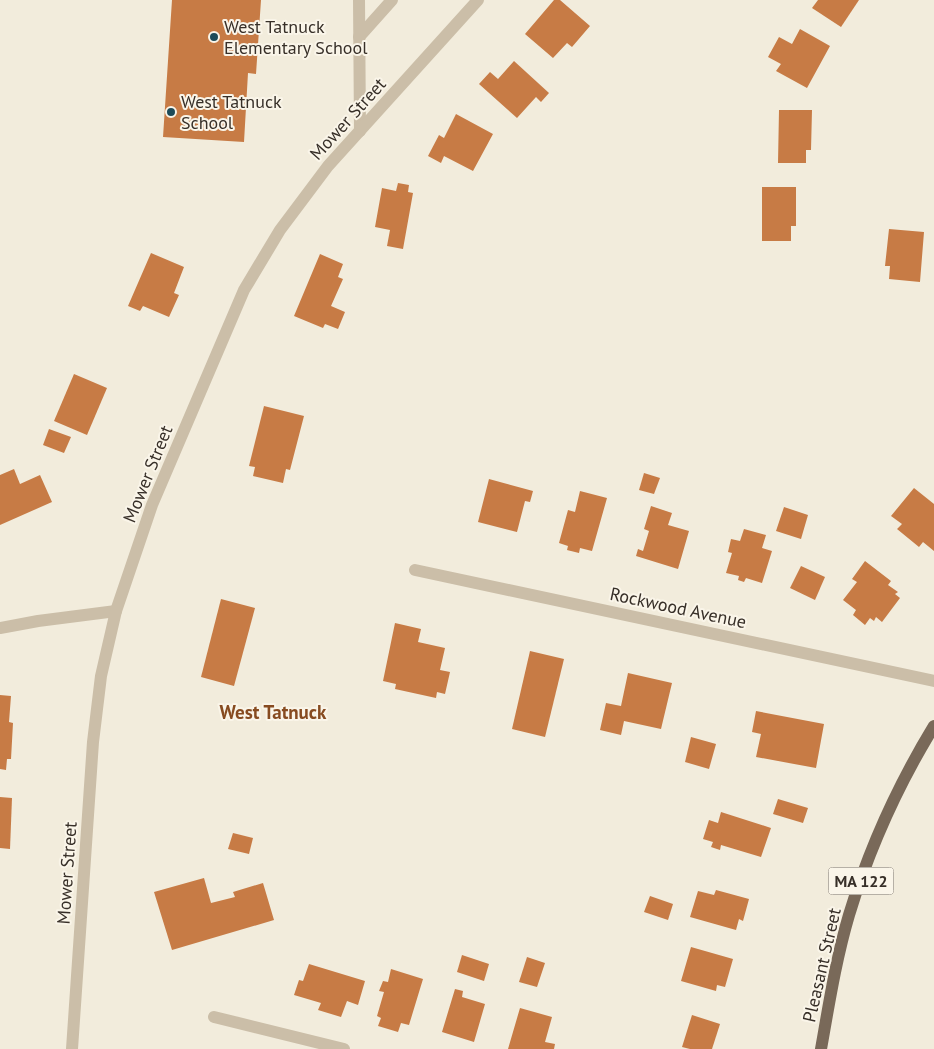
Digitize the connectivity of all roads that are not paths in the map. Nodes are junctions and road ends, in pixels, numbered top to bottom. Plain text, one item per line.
1 (359, 0) edge
2 (392, 0) edge
3 (478, 0) edge
4 (359, 37) junction
5 (360, 131) junction
6 (414, 570) dead end
7 (116, 611) junction
8 (0, 628) edge
9 (934, 681) edge
10 (934, 726) edge
11 (214, 1017) dead end
12 (72, 1049) edge
13 (344, 1049) edge
14 (821, 1049) edge

1 - 4 street
2 - 4 street
3 - 5 street, Mower Street
4 - 5 street
5 - 7 street, Mower Street
6 - 9 street, Rockwood Avenue
7 - 8 street
7 - 12 street, Mower Street
10 - 14 main road, Pleasant Street / MA 122
11 - 13 street

